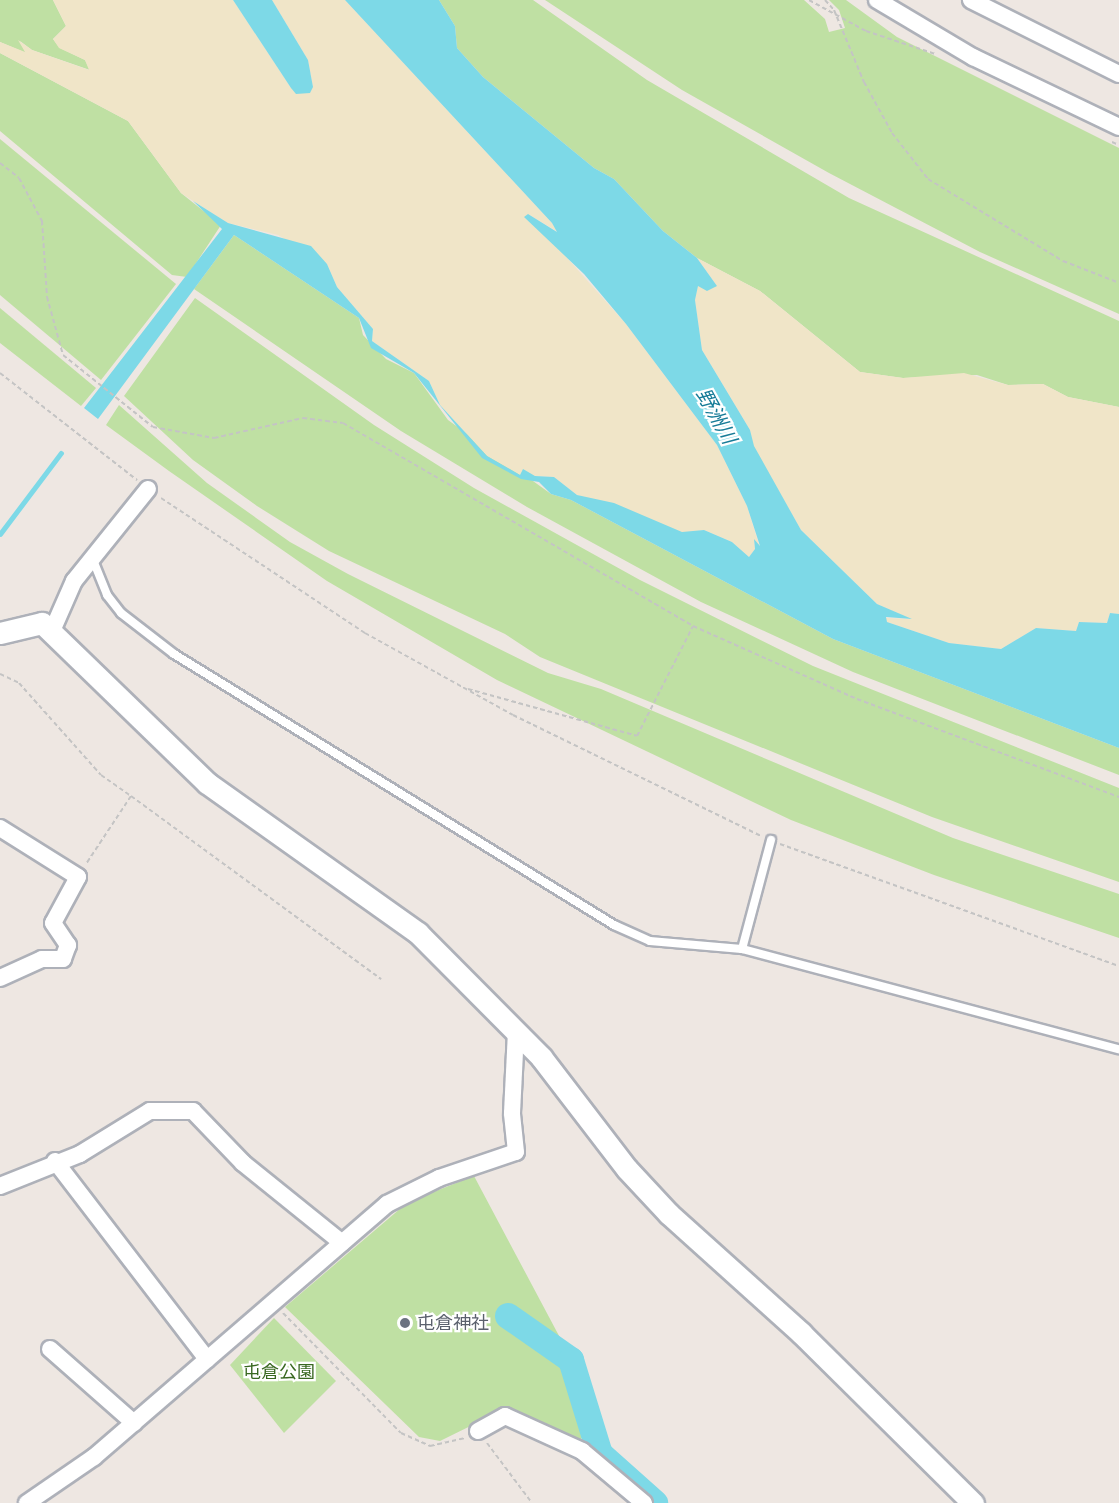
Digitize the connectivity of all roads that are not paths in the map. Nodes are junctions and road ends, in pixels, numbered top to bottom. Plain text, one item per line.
1 (877, 0) edge
2 (971, 0) edge
3 (1119, 74) edge
4 (1114, 134) edge
5 (148, 489) road end
6 (93, 560) junction
7 (52, 631) junction
8 (0, 633) edge
9 (0, 828) edge
10 (771, 840) road end
11 (742, 949) junction
12 (0, 978) edge
13 (516, 1030) junction
14 (1119, 1049) edge
15 (55, 1161) junction
16 (0, 1186) edge
17 (342, 1243) junction
18 (50, 1349) dead end
19 (207, 1359) junction
20 (134, 1423) junction
21 (478, 1431) road end
22 (27, 1503) edge
23 (644, 1503) edge
24 (973, 1503) edge

1 - 4 street
2 - 3 street
5 - 6 street
6 - 7 street
6 - 11 lane
7 - 8 street
7 - 13 street
9 - 12 street
10 - 11 lane
11 - 14 lane
13 - 17 street
13 - 24 street
15 - 16 street
15 - 17 street
15 - 19 street
17 - 19 street
18 - 20 street
19 - 20 street
20 - 22 street
21 - 23 street

